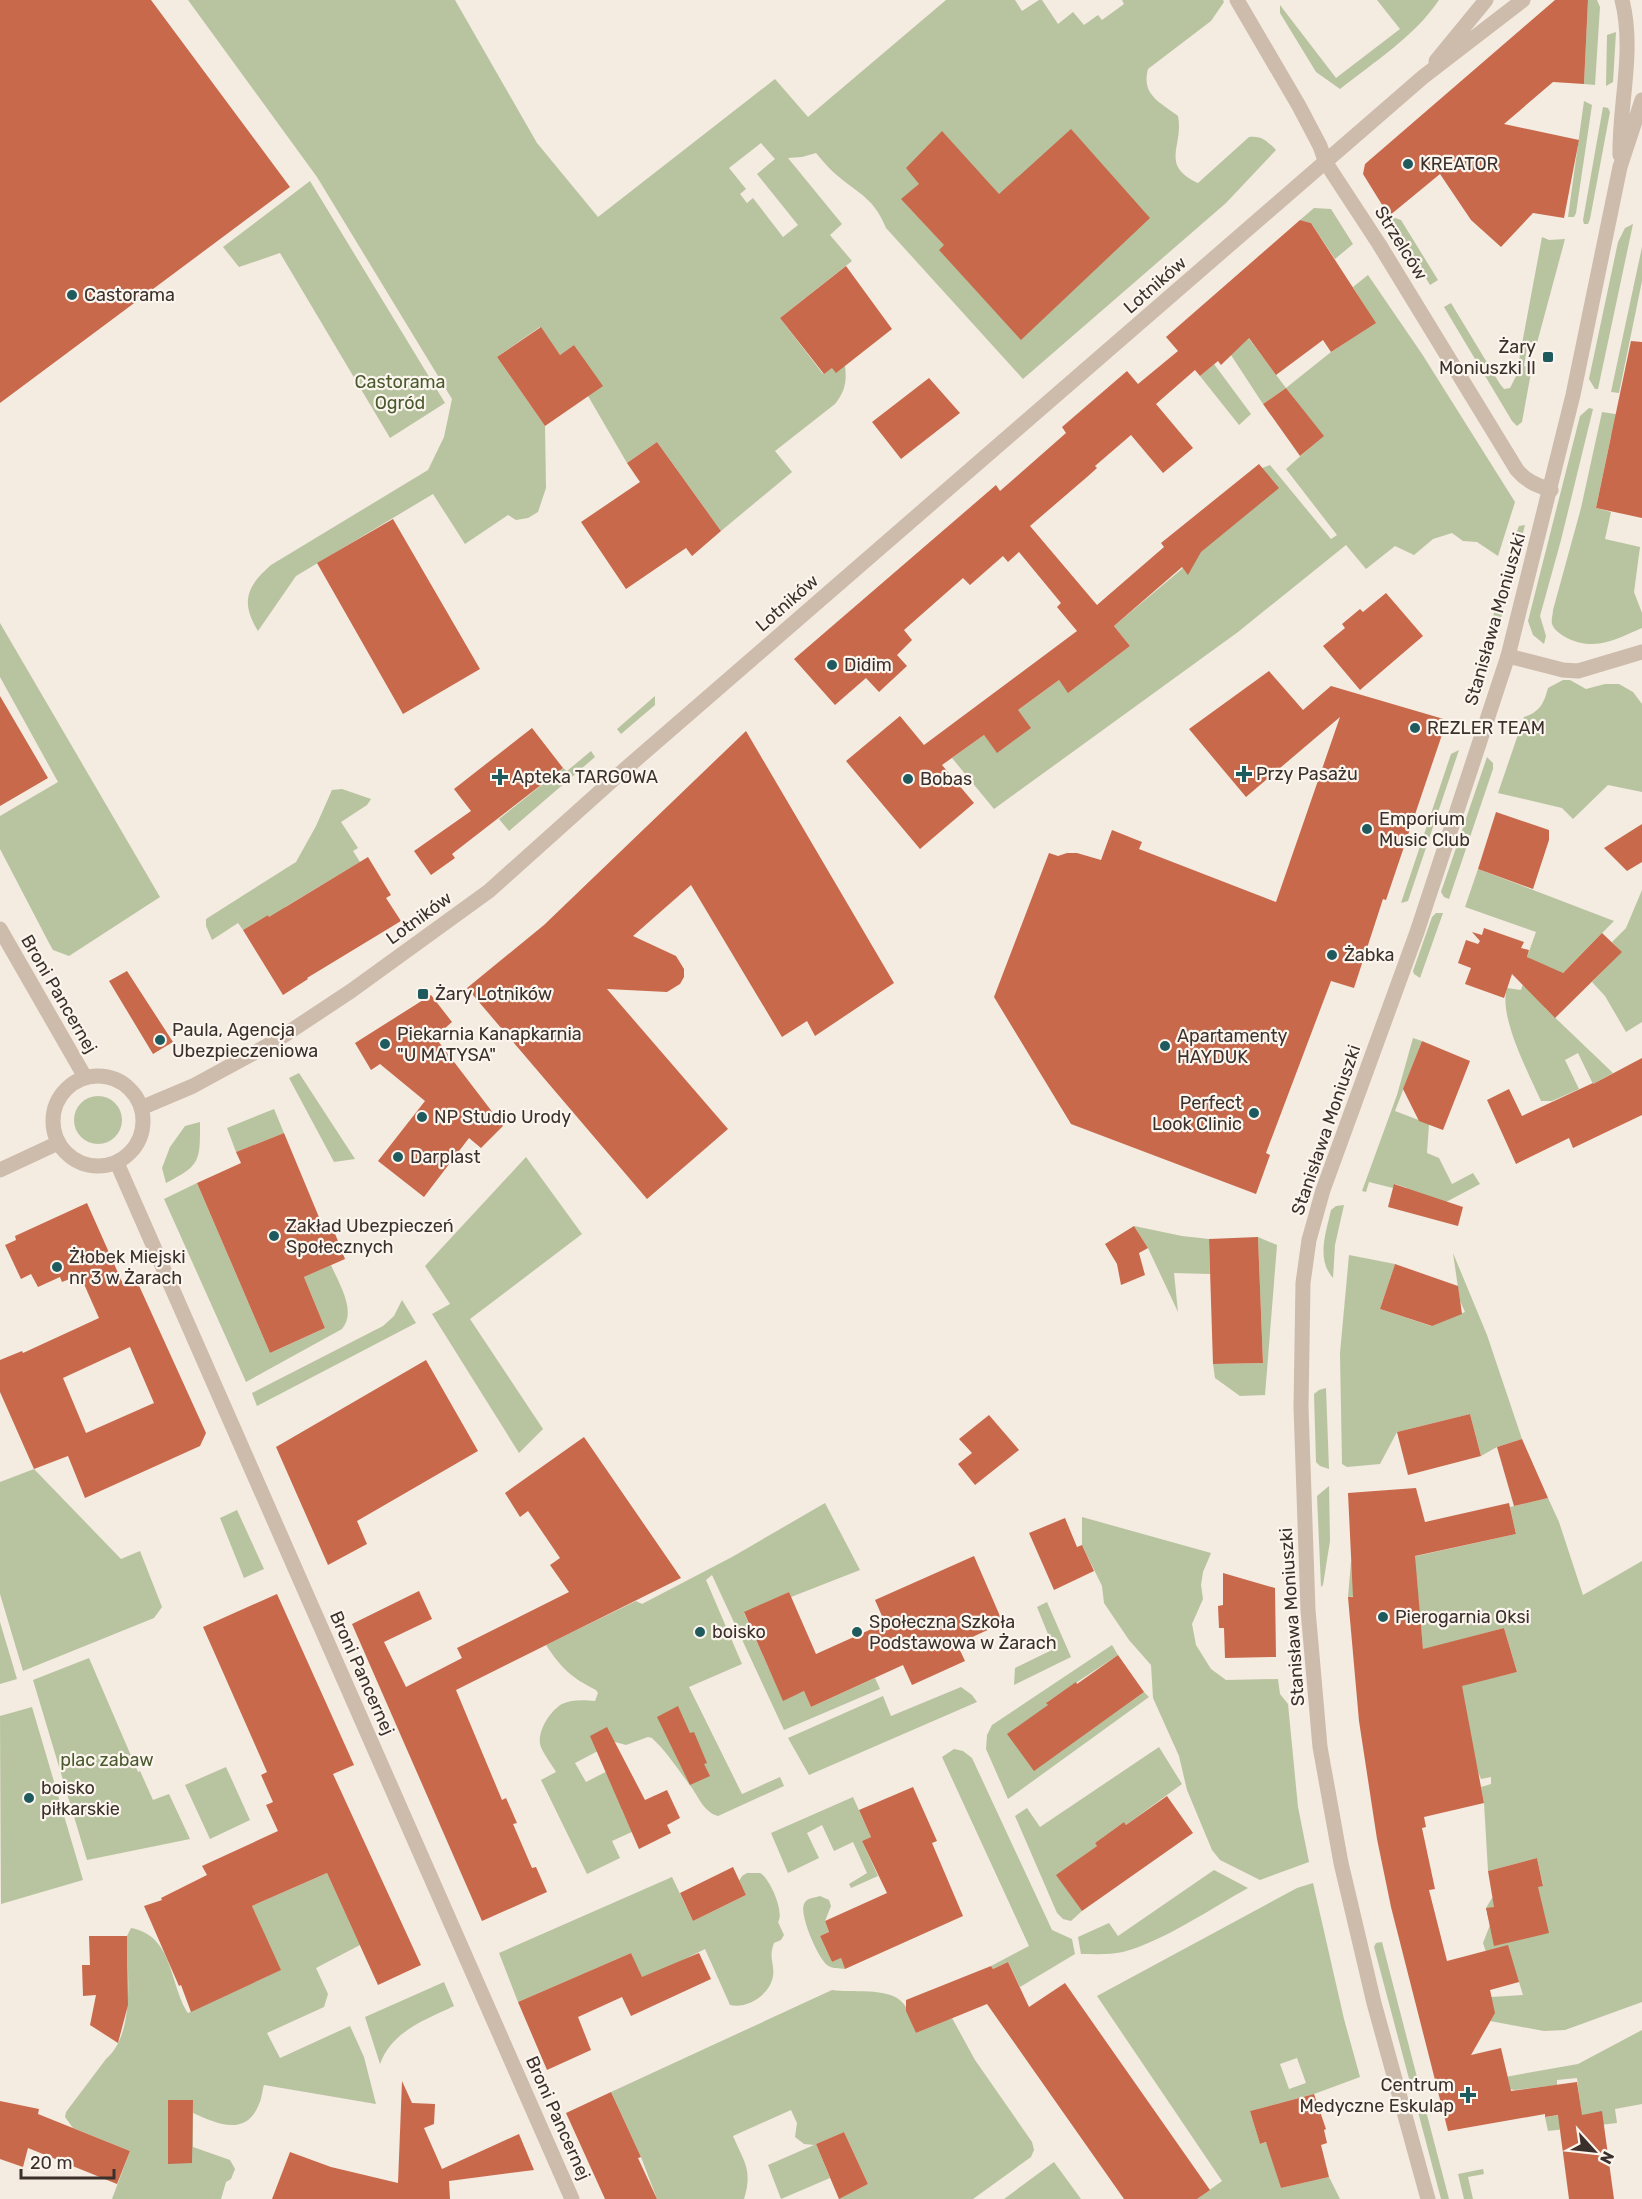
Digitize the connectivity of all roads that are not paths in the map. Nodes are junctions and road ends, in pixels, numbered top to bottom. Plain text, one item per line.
1 (1237, 0) edge
2 (1486, 0) edge
3 (1523, 0) edge
4 (1622, 0) edge
5 (1423, 77) junction
6 (1642, 100) edge
7 (1326, 163) junction
8 (1620, 166) junction
9 (1551, 489) junction
10 (1508, 656) junction
11 (1640, 658) edge
12 (0, 929) edge
13 (85, 1077) junction
14 (141, 1108) junction
15 (58, 1143) junction
16 (117, 1162) junction
17 (0, 1170) edge
18 (1422, 2197) edge
19 (572, 2199) edge

1 - 7 street, Strzelców
2 - 5 street, Lotników
3 - 5 street, Lotników
4 - 8 street, Stanisława Moniuszki
5 - 7 street, Lotników
6 - 8 street, Stanisława Moniuszki
7 - 9 street, Strzelców
7 - 14 street, Lotników
8 - 9 street, Stanisława Moniuszki
9 - 10 street, Stanisława Moniuszki
10 - 11 street
10 - 18 street, Stanisława Moniuszki
12 - 13 street, Broni Pancernej
13 - 14 street
13 - 15 street
14 - 16 street
15 - 16 street
15 - 17 street
16 - 19 street, Broni Pancernej

